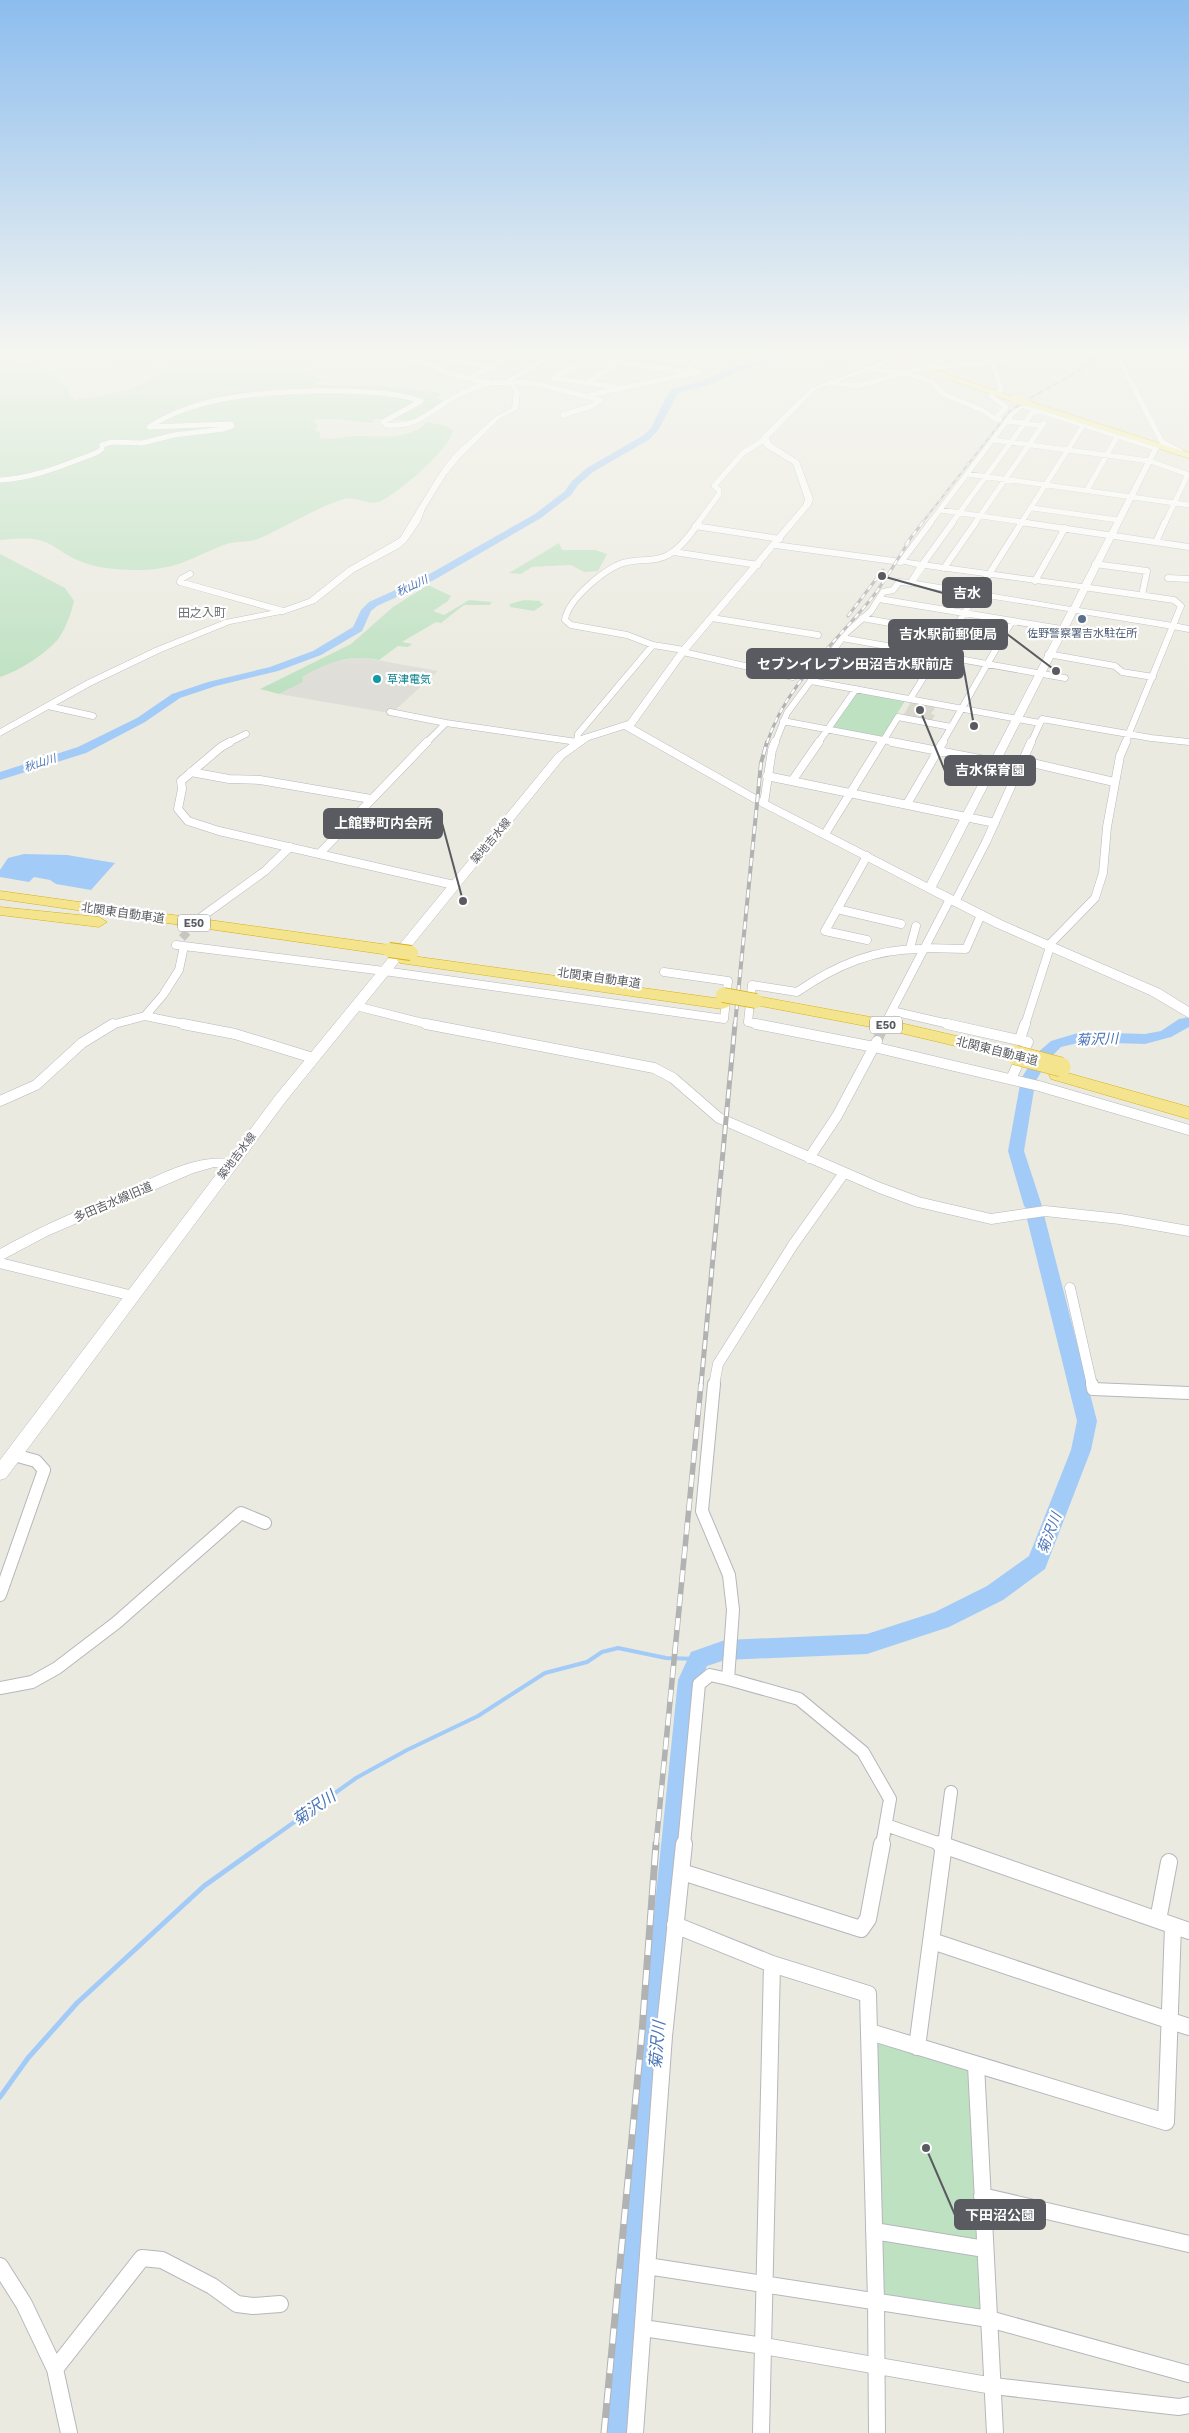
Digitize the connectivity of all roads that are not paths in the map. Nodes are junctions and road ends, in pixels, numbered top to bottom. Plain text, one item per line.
1 (69, 464) edge
2 (451, 464) edge
3 (736, 464) edge
4 (796, 464) edge
5 (975, 464) edge
6 (995, 464) edge
7 (1016, 464) edge
8 (1059, 464) edge
9 (1103, 464) edge
10 (1149, 464) edge
11 (1157, 464) edge
12 (967, 474) junction
13 (1189, 475) edge
14 (986, 476) junction
15 (1005, 479) junction
16 (0, 480) edge
17 (1046, 485) junction
18 (1087, 490) junction
19 (1130, 496) junction
20 (1176, 503) junction
21 (1189, 505) edge
22 (1032, 508) junction
23 (940, 510) junction
24 (960, 513) junction
25 (979, 516) junction
26 (1118, 520) junction
27 (1022, 522) junction
28 (695, 526) junction
29 (1065, 528) junction
30 (1110, 535) junction
31 (778, 542) junction
32 (1156, 542) junction
33 (1189, 547) edge
34 (674, 552) junction
35 (901, 562) junction
36 (1095, 564) junction
37 (758, 565) junction
38 (922, 565) junction
39 (944, 568) junction
40 (190, 574) dead end
41 (989, 574) junction
42 (1168, 578) dead end
43 (1189, 579) edge
44 (1035, 581) junction
45 (911, 583) junction
46 (1083, 587) junction
47 (976, 593) junction
48 (1142, 595) junction
49 (879, 598) junction
50 (1072, 609) junction
51 (283, 611) junction
52 (964, 613) junction
53 (712, 618) junction
54 (862, 618) junction
55 (1012, 621) junction
56 (1173, 626) junction
57 (1062, 629) junction
58 (1189, 629) edge
59 (951, 634) junction
60 (818, 635) dead end
61 (842, 638) junction
62 (653, 645) junction
63 (683, 651) junction
64 (1048, 654) junction
65 (938, 655) junction
66 (827, 659) junction
67 (987, 664) junction
68 (1039, 673) junction
69 (924, 676) junction
70 (793, 677) dead end
71 (1153, 677) junction
72 (1065, 678) dead end
73 (811, 681) junction
74 (856, 689) junction
75 (910, 699) junction
76 (48, 706) junction
77 (962, 708) junction
78 (390, 712) dead end
79 (93, 716) dead end
80 (1015, 718) junction
81 (783, 721) junction
82 (446, 723) junction
83 (1040, 723) junction
84 (627, 726) junction
85 (951, 727) junction
86 (828, 729) junction
87 (0, 733) edge
88 (246, 734) dead end
89 (1129, 734) junction
90 (883, 740) junction
91 (577, 742) junction
92 (1189, 742) edge
93 (938, 751) junction
94 (993, 761) junction
95 (1022, 764) junction
96 (191, 772) junction
97 (767, 776) junction
98 (792, 781) junction
99 (1114, 782) junction
100 (849, 793) junction
101 (371, 800) junction
102 (764, 804) junction
103 (907, 804) junction
104 (966, 817) junction
105 (995, 822) junction
106 (825, 834) junction
107 (290, 847) junction
108 (320, 853) junction
109 (867, 856) junction
110 (454, 884) junction
111 (930, 888) junction
112 (0, 894) edge
113 (953, 900) junction
114 (837, 909) junction
115 (0, 910) edge
116 (981, 915) junction
117 (200, 918) tunnel mouth
118 (901, 924) dead end
119 (916, 926) dead end
120 (867, 940) dead end
121 (1049, 947) junction
122 (910, 948) junction
123 (925, 948) junction
124 (386, 960) junction
125 (664, 972) dead end
126 (356, 1006) junction
127 (1189, 1014) edge
128 (145, 1016) junction
129 (876, 1044) junction
130 (313, 1058) junction
131 (1015, 1059) junction
132 (1059, 1071) junction
133 (0, 1101) edge
134 (1189, 1103) edge
135 (1189, 1113) edge
136 (1189, 1130) edge
137 (809, 1158) junction
138 (231, 1164) junction
139 (844, 1173) junction
140 (1189, 1231) edge
141 (0, 1256) edge
142 (0, 1263) edge
143 (1070, 1288) dead end
144 (132, 1296) junction
145 (1189, 1393) edge
146 (14, 1455) junction
147 (0, 1473) edge
148 (265, 1522) dead end
149 (0, 1595) edge
150 (728, 1680) junction
151 (0, 1688) edge
152 (951, 1792) dead end
153 (886, 1825) junction
154 (945, 1847) junction
155 (1169, 1862) dead end
156 (682, 1872) junction
157 (1158, 1920) junction
158 (675, 1925) junction
159 (1174, 1926) junction
160 (1189, 1930) edge
161 (932, 1941) junction
162 (772, 1964) junction
163 (1170, 2020) junction
164 (1189, 2027) edge
165 (870, 2032) junction
166 (917, 2047) junction
167 (976, 2065) junction
168 (982, 2196) junction
169 (874, 2231) junction
170 (1189, 2244) edge
171 (985, 2249) junction
172 (0, 2266) edge
173 (647, 2266) junction
174 (766, 2284) junction
175 (876, 2301) junction
176 (280, 2304) dead end
177 (989, 2319) junction
178 (643, 2328) junction
179 (764, 2346) junction
180 (877, 2367) junction
181 (55, 2369) junction
182 (1189, 2374) edge
183 (993, 2386) junction
184 (1189, 2405) edge
185 (69, 2433) edge
186 (635, 2433) edge
187 (761, 2433) edge
188 (877, 2433) edge
189 (995, 2433) edge

1 - 16 street
2 - 51 street
3 - 28 street
4 - 31 street
5 - 12 street
6 - 14 street
7 - 15 street
8 - 17 street
9 - 18 street
10 - 19 street
11 - 13 street
12 - 14 street
12 - 23 street
13 - 20 street
14 - 15 street
14 - 24 street
15 - 17 street
15 - 25 street
17 - 18 street
17 - 22 street
18 - 19 street
19 - 20 street
19 - 26 street
20 - 21 street
20 - 32 street
22 - 26 street
22 - 27 street
23 - 24 street
23 - 35 street
24 - 25 street
24 - 38 street
25 - 27 street
25 - 39 street
26 - 30 street
27 - 29 street
27 - 41 street
28 - 31 street
28 - 34 street
29 - 30 street
29 - 44 street
30 - 32 street
30 - 36 street
31 - 35 street
31 - 37 street
32 - 33 street
34 - 37 street
34 - 62 street
35 - 38 street
36 - 46 street
36 - 48 street
37 - 53 street
38 - 39 street
38 - 45 street
39 - 41 street
40 - 51 street
41 - 44 street
41 - 47 street
42 - 43 street
44 - 46 street
45 - 47 street
45 - 49 street
46 - 48 street
46 - 50 street
47 - 50 street
47 - 52 street
48 - 56 street
49 - 52 street
49 - 54 street
50 - 56 street
50 - 57 street
51 - 76 street
52 - 55 street
52 - 59 street
53 - 60 street
53 - 63 street
54 - 59 street
54 - 61 street
55 - 57 street
55 - 67 street
56 - 58 street
56 - 71 street
57 - 64 street
59 - 65 street
61 - 65 street
61 - 66 street
62 - 63 street
62 - 91 street
63 - 70 street
63 - 84 street
64 - 68 street
64 - 71 street
65 - 67 street
65 - 69 street
66 - 69 street
66 - 73 street
67 - 68 street
67 - 77 street
68 - 72 street
68 - 80 street
69 - 75 street
71 - 89 street
73 - 74 street
73 - 81 street
74 - 75 street
74 - 86 street
75 - 77 street
76 - 79 street
76 - 87 street
77 - 80 street
77 - 85 street
78 - 82 street
80 - 83 street
80 - 94 street
81 - 86 street
81 - 97 street
82 - 91 street
82 - 101 street
83 - 89 street
83 - 95 street
84 - 91 street, 築地吉水線
84 - 102 street
85 - 90 street
85 - 93 street
86 - 90 street
86 - 98 street
88 - 96 street
89 - 92 street
89 - 99 street
90 - 93 street
90 - 100 street
91 - 110 street, 築地吉水線
93 - 94 street
93 - 103 street
94 - 95 street
94 - 104 street
95 - 99 street
95 - 105 street
96 - 101 street
96 - 107 street
97 - 98 street
97 - 102 street
98 - 100 street
99 - 121 street
100 - 103 street
100 - 106 street
101 - 108 street
102 - 106 street
103 - 104 street
104 - 105 street
104 - 111 street
105 - 113 street
106 - 109 street
107 - 108 street
107 - 117 street
108 - 110 street
109 - 111 street
109 - 114 street
110 - 124 street, 築地吉水線
111 - 113 street
112 - 124 highway, 北関東自動車道 / E50
113 - 116 street
113 - 123 street
114 - 118 street
114 - 120 street
115 - 124 highway, 北関東自動車道 / E50
116 - 121 street
116 - 123 street
119 - 122 street
121 - 127 street
121 - 131 street
122 - 123 street
122 - 129 street
123 - 131 street
124 - 125 street
124 - 126 street, 築地吉水線
124 - 128 street
124 - 131 highway, 北関東自動車道 / E50
126 - 130 street, 築地吉水線
126 - 137 street
128 - 130 street
128 - 133 street
129 - 131 street
129 - 137 street
130 - 138 street, 築地吉水線
131 - 132 highway, 北関東自動車道 / E50
131 - 136 street
132 - 134 highway, 北関東自動車道 / E50
132 - 135 highway, 北関東自動車道 / E50
137 - 139 street
138 - 141 street, 多田吉水線旧道
138 - 144 street, 築地吉水線
139 - 140 street
139 - 150 street
142 - 144 street
143 - 145 street
144 - 146 street, 築地吉水線
146 - 147 street, 築地吉水線
146 - 149 street
148 - 151 street
150 - 153 street
150 - 156 street
152 - 154 street
153 - 154 street
153 - 156 street
154 - 157 street
154 - 161 street
155 - 157 street
156 - 158 street
157 - 159 street
158 - 162 street
158 - 173 street
159 - 160 street
159 - 163 street
161 - 163 street
161 - 166 street
162 - 165 street
162 - 174 street
163 - 164 street
163 - 167 street
165 - 166 street
165 - 169 street
166 - 167 street
167 - 168 street
168 - 170 street
168 - 171 street
169 - 171 street
169 - 175 street
171 - 177 street
172 - 181 street
173 - 174 street
173 - 178 street
174 - 175 street
174 - 179 street
175 - 177 street
175 - 180 street
176 - 181 street
177 - 182 street
177 - 183 street
178 - 179 street
178 - 186 street
179 - 180 street
179 - 187 street
180 - 183 street
180 - 188 street
181 - 185 street
183 - 184 street
183 - 189 street

